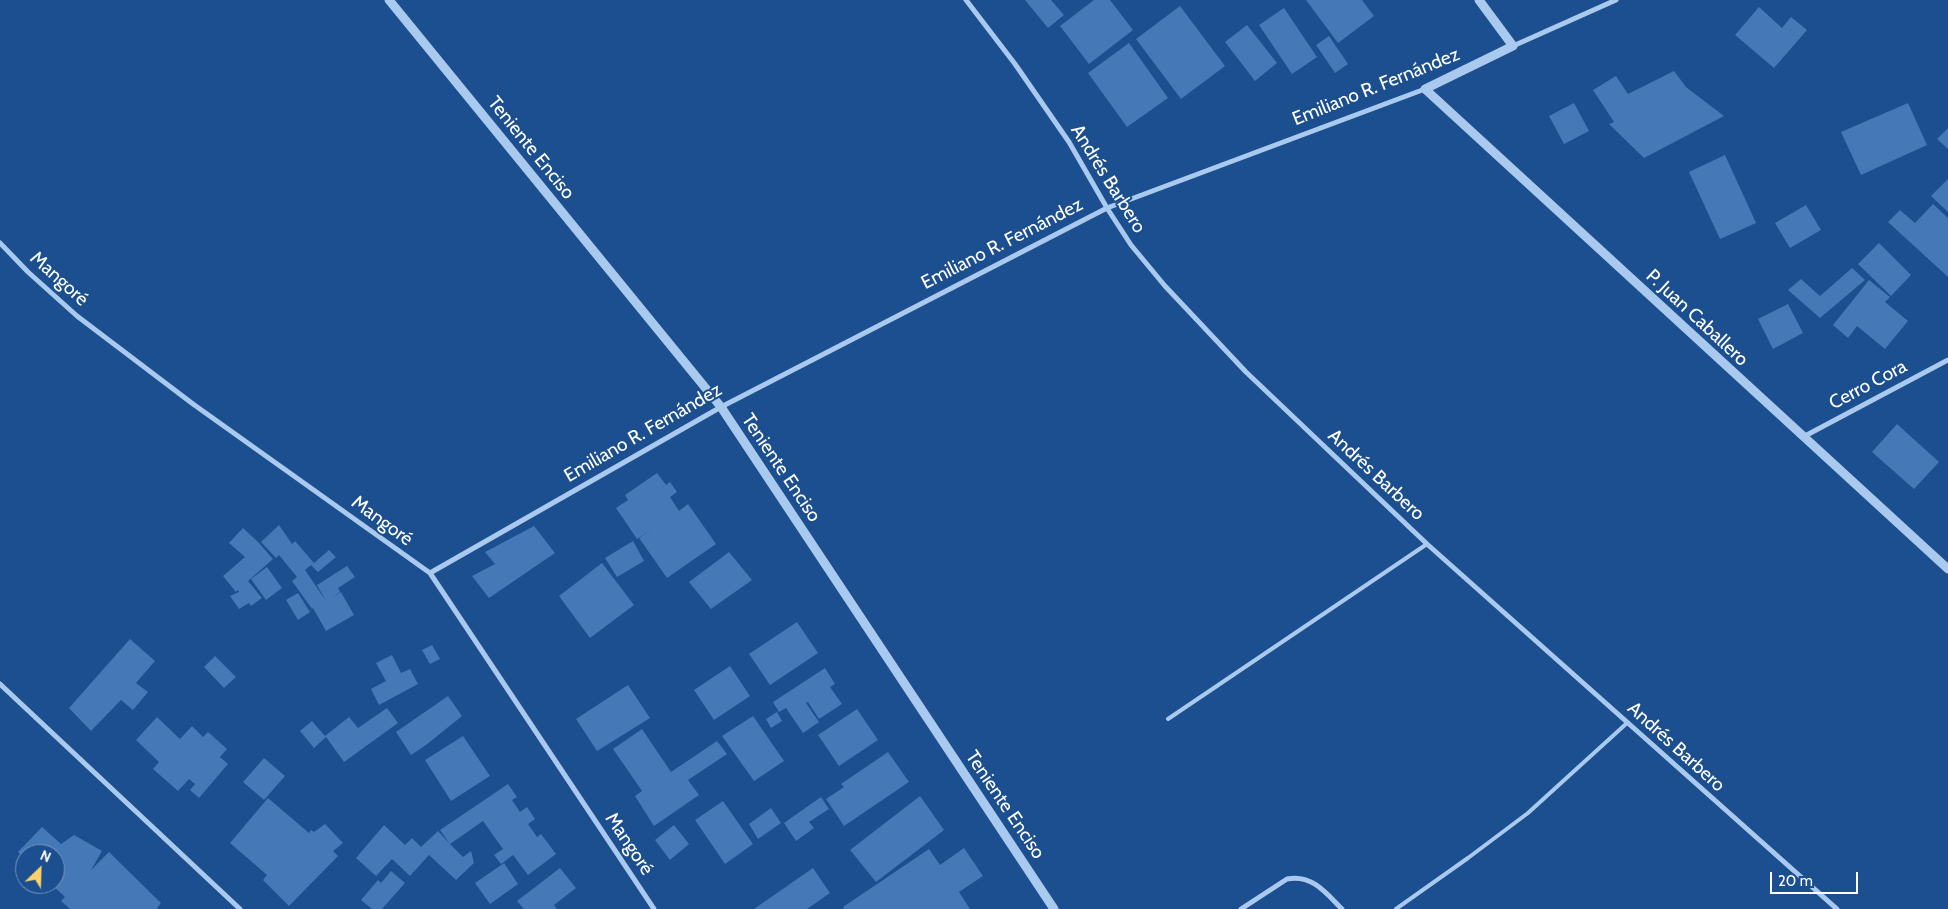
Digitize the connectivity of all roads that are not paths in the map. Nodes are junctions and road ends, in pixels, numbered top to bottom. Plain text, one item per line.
1 (389, 0) edge
2 (966, 0) edge
3 (1479, 0) edge
4 (1616, 0) edge
5 (1512, 46) junction
6 (1425, 89) junction
7 (1107, 208) junction
8 (0, 243) edge
9 (1948, 360) edge
10 (721, 407) junction
11 (1803, 437) junction
12 (1427, 544) junction
13 (1948, 569) edge
14 (430, 573) junction
15 (0, 684) edge
16 (1168, 719) dead end
17 (1627, 723) junction
18 (240, 909) edge
19 (654, 909) edge
20 (1054, 909) edge
21 (1241, 909) edge
22 (1342, 909) edge
23 (1396, 909) edge
24 (1837, 909) edge

1 - 10 street, Teniente Enciso
2 - 7 street, Andrés Barbero
3 - 5 street
4 - 5 street, Emiliano R. Fernández
5 - 6 street, Emiliano R. Fernández
6 - 7 street, Emiliano R. Fernández
6 - 11 street, P. Juan Caballero
7 - 10 street, Emiliano R. Fernández
7 - 12 street, Andrés Barbero
8 - 14 street, Mangoré
9 - 11 street, Cerro Cora
10 - 14 street, Emiliano R. Fernández
10 - 20 street, Teniente Enciso
11 - 13 street, P. Juan Caballero
12 - 16 lane
12 - 17 street, Andrés Barbero
14 - 19 street, Mangoré
15 - 18 street
17 - 23 lane
17 - 24 street, Andrés Barbero
21 - 22 street

